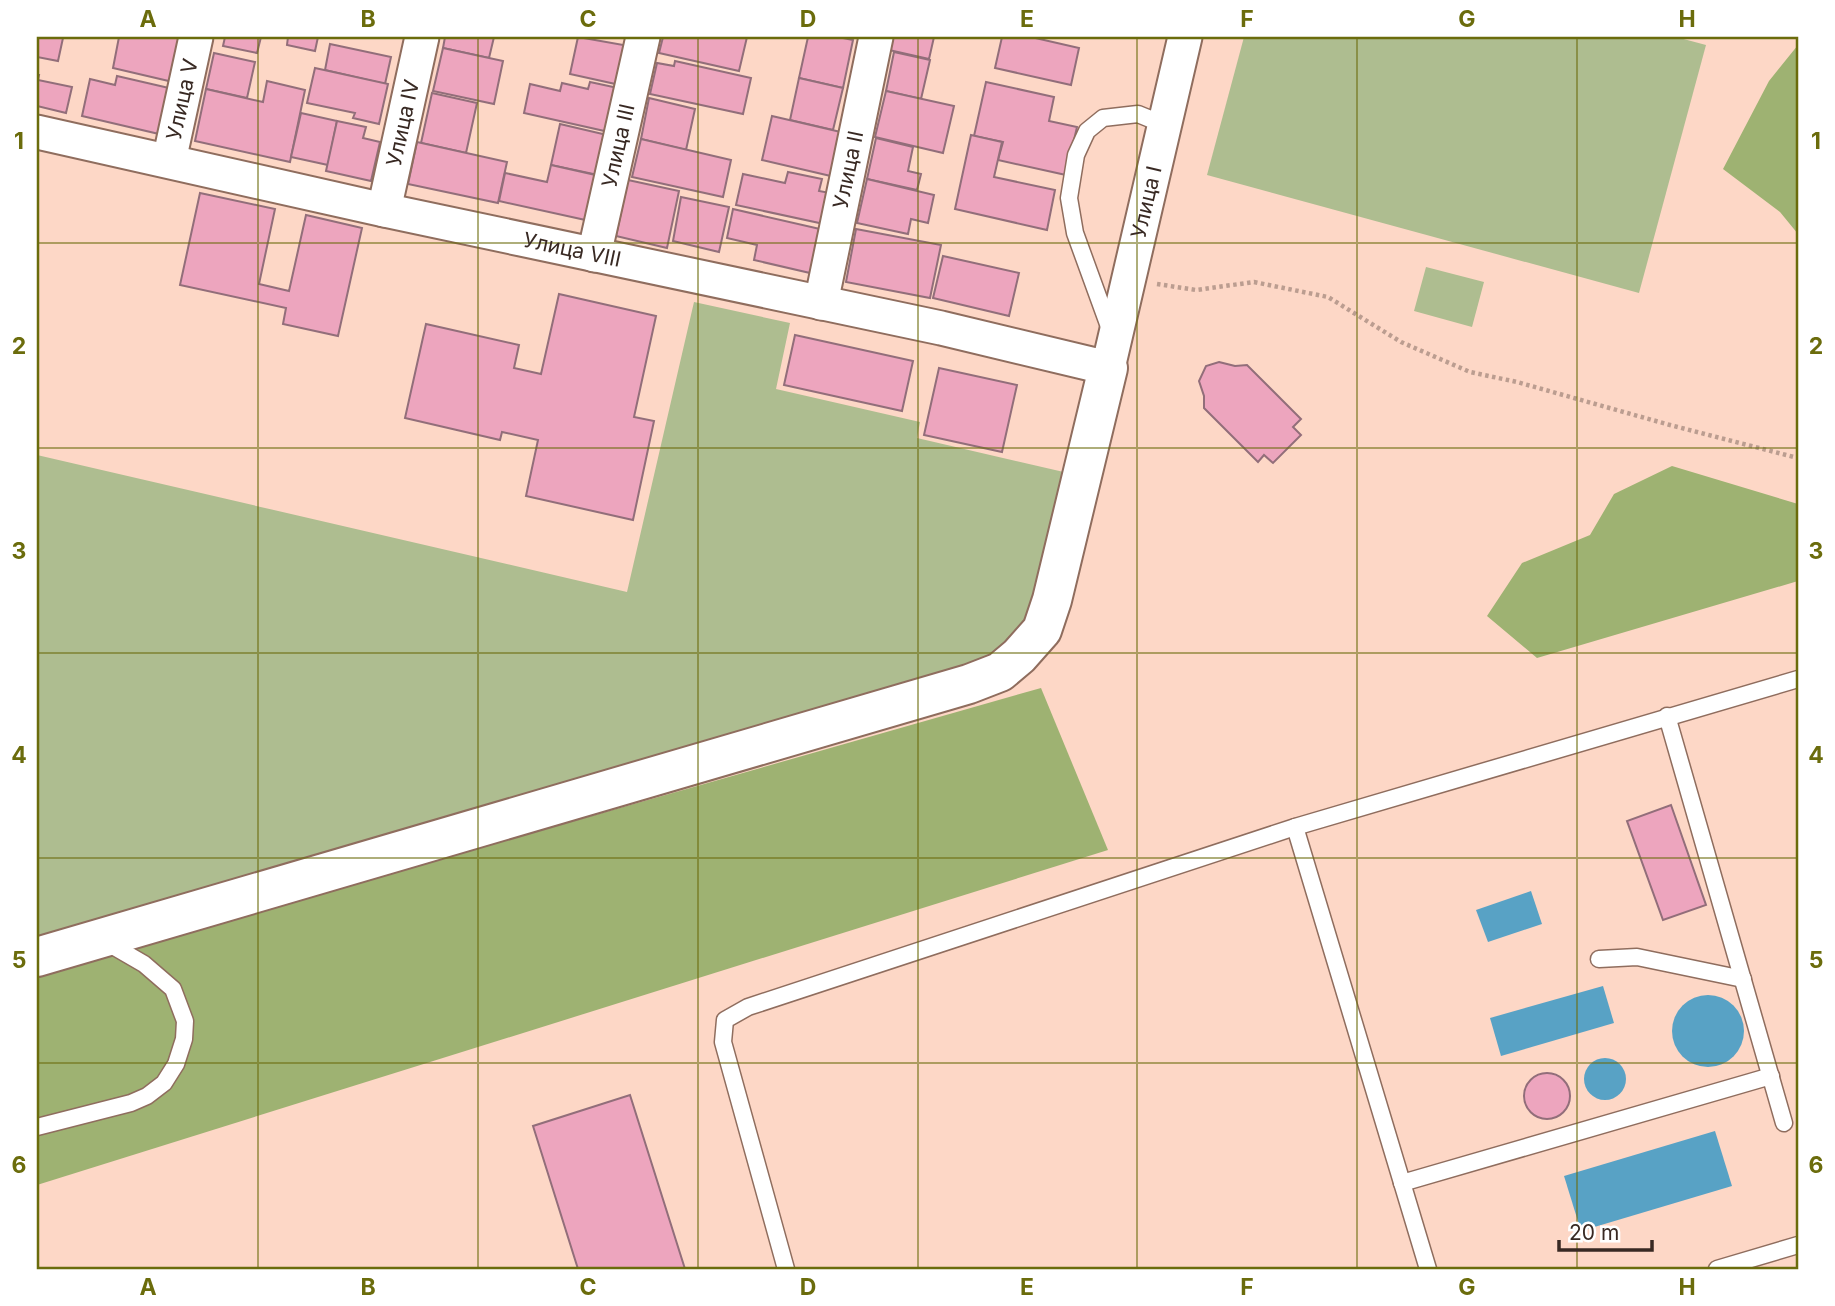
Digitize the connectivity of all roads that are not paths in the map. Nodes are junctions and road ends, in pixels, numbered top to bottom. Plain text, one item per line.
1 (196, 37) edge
2 (422, 37) edge
3 (643, 37) edge
4 (876, 37) edge
5 (1185, 37) edge
6 (1165, 125) junction
7 (37, 132) edge
8 (169, 161) junction
9 (384, 210) junction
10 (594, 255) junction
11 (821, 303) junction
12 (1111, 355) junction
13 (1798, 678) edge
14 (1667, 716) junction
15 (1294, 827) junction
16 (99, 939) junction
17 (37, 957) edge
18 (1599, 960) dead end
19 (1743, 979) junction
20 (1771, 1076) junction
21 (1784, 1123) dead end
22 (37, 1127) edge
23 (1402, 1183) junction
24 (1798, 1245) edge
25 (786, 1269) edge
26 (1428, 1269) edge
27 (1717, 1269) edge

1 - 8 street, Улица V
2 - 9 street, Улица IV
3 - 10 street, Улица III
4 - 11 street, Улица II
5 - 6 street, Улица I
6 - 12 street, Улица I
6 - 12 lane
7 - 8 street, Улица VIII
8 - 9 street, Улица VIII
9 - 10 street, Улица VIII
10 - 11 street, Улица VIII
11 - 12 street, Улица VIII
12 - 16 street
13 - 14 lane
14 - 15 lane
14 - 19 lane
15 - 23 lane
15 - 25 lane
16 - 17 street
16 - 22 lane
18 - 19 lane
19 - 20 lane
20 - 21 lane
20 - 23 lane
23 - 26 lane
24 - 27 lane

